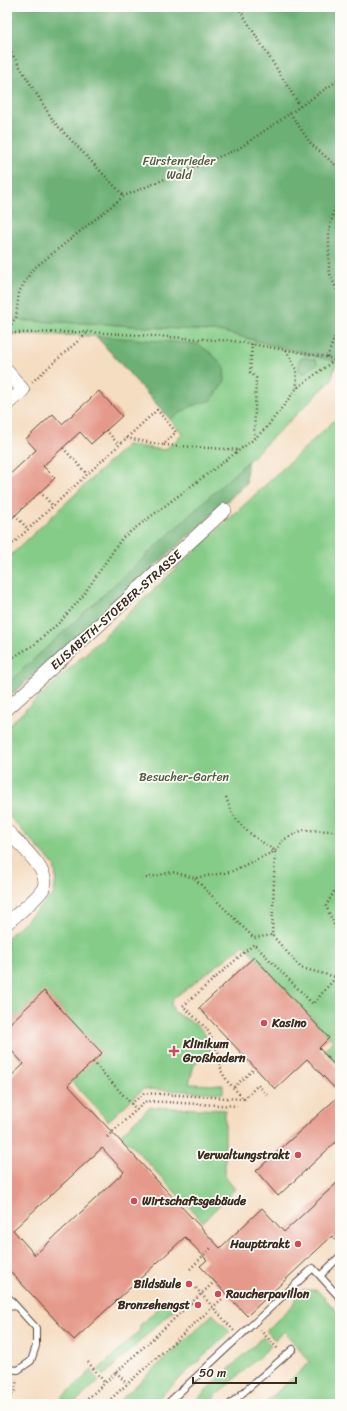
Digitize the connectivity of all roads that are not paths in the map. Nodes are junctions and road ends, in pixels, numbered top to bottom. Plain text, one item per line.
1 (7, 371) edge
2 (7, 404) edge
3 (225, 510) dead end
4 (7, 709) edge
5 (7, 831) edge
6 (7, 923) edge
7 (340, 1256) edge
8 (320, 1276) junction
9 (7, 1296) edge
10 (340, 1298) edge
11 (16, 1306) junction
12 (7, 1307) edge
13 (293, 1349) dead end
14 (7, 1369) edge
15 (167, 1404) edge
16 (230, 1404) edge

1 - 2 street
3 - 4 street, ELISABETH-STOEBER-STRASSE
5 - 6 street
7 - 8 lane
8 - 10 lane
8 - 15 lane
9 - 11 lane
11 - 12 lane
11 - 14 lane
13 - 16 lane

